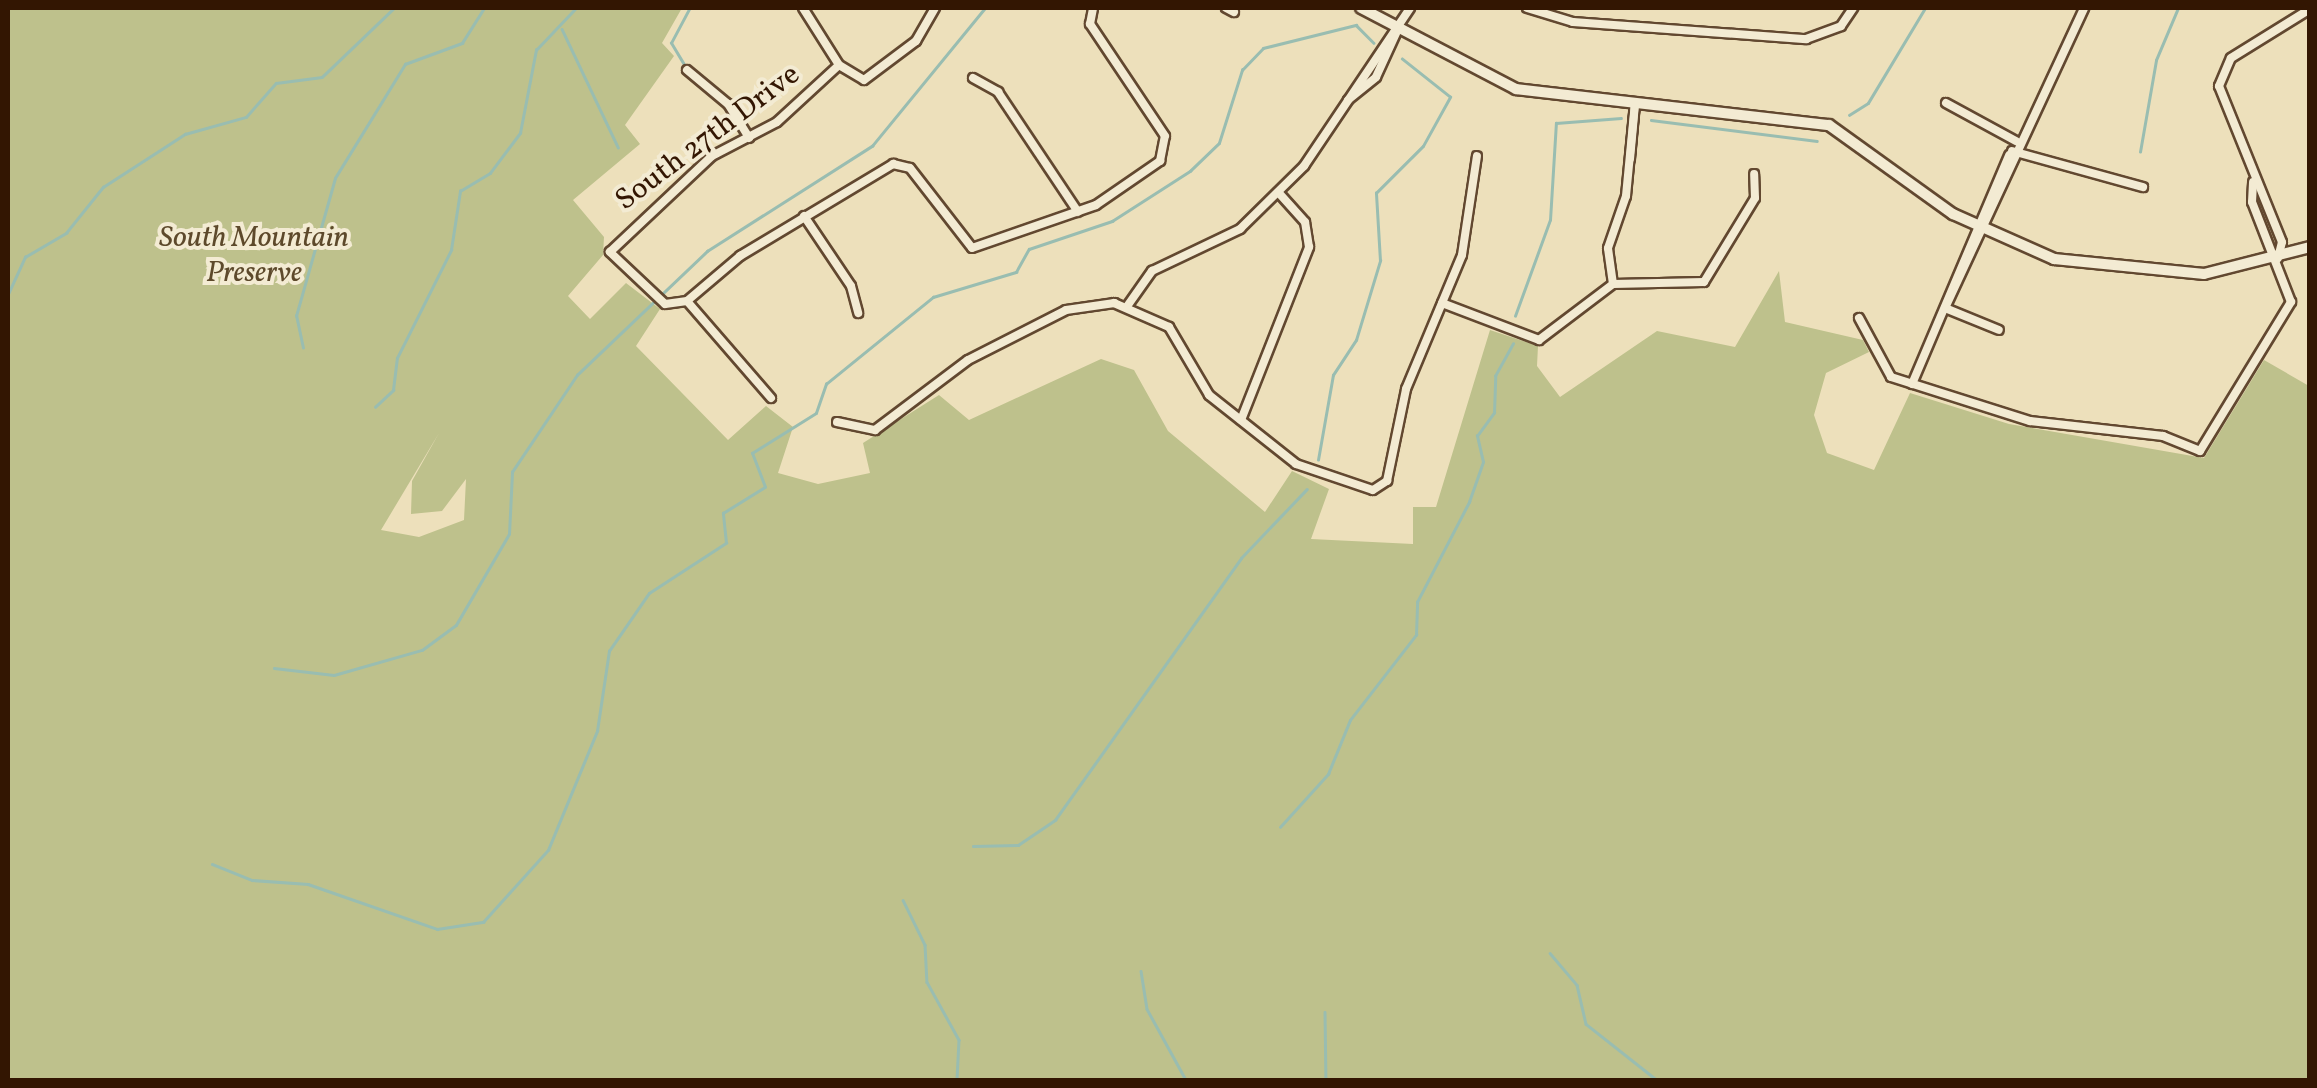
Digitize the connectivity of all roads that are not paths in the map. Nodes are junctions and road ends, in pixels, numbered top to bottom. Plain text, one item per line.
1 (803, 8) edge
2 (935, 8) edge
3 (1361, 8) edge
4 (1410, 8) edge
5 (1527, 8) edge
6 (1853, 8) edge
7 (2071, 8) edge
8 (2310, 8) edge
9 (2082, 10) edge
10 (1091, 12) edge
11 (1398, 29) junction
12 (1371, 62) junction
13 (839, 65) junction
14 (1381, 69) junction
15 (686, 70) dead end
16 (973, 78) dead end
17 (1345, 102) junction
18 (1636, 102) junction
19 (1946, 103) dead end
20 (750, 138) junction
21 (2016, 140) junction
22 (2012, 151) junction
23 (1476, 156) dead end
24 (1754, 174) dead end
25 (2253, 182) junction
26 (2143, 187) dead end
27 (1988, 190) junction
28 (1278, 192) junction
29 (2000, 195) junction
30 (1078, 212) junction
31 (804, 216) junction
32 (1973, 225) junction
33 (1986, 230) junction
34 (2310, 247) edge
35 (2278, 258) junction
36 (1956, 264) junction
37 (1969, 270) junction
38 (1613, 284) junction
39 (687, 301) junction
40 (1442, 303) junction
41 (1128, 305) junction
42 (1945, 308) junction
43 (858, 313) dead end
44 (1859, 318) dead end
45 (1999, 330) dead end
46 (1912, 384) junction
47 (771, 398) dead end
48 (1241, 420) junction
49 (837, 422) dead end

1 - 13 street
2 - 13 street
3 - 11 street
4 - 11 street
5 - 6 street
7 - 9 street
8 - 25 street
9 - 21 street
10 - 30 street
11 - 12 street
11 - 14 street
11 - 18 street
12 - 14 street
12 - 17 street
13 - 20 street, South 27th Drive
14 - 17 street
15 - 20 street
16 - 30 street
17 - 28 street
18 - 32 street
18 - 38 street
19 - 21 street
20 - 39 street, South 27th Drive
21 - 22 street
22 - 26 street
22 - 27 street
22 - 29 street
23 - 40 street
24 - 38 street
25 - 35 street
25 - 35 street
27 - 29 street
27 - 32 street
28 - 41 street
28 - 48 street
29 - 33 street
30 - 31 street
31 - 39 street
31 - 43 street
32 - 33 street
32 - 36 street
33 - 35 street
33 - 37 street
34 - 35 street
35 - 46 street
36 - 37 street
36 - 42 street
37 - 42 street
38 - 40 street
39 - 47 street
40 - 48 street
41 - 48 street
41 - 49 street
42 - 45 street
42 - 46 street
44 - 46 street

